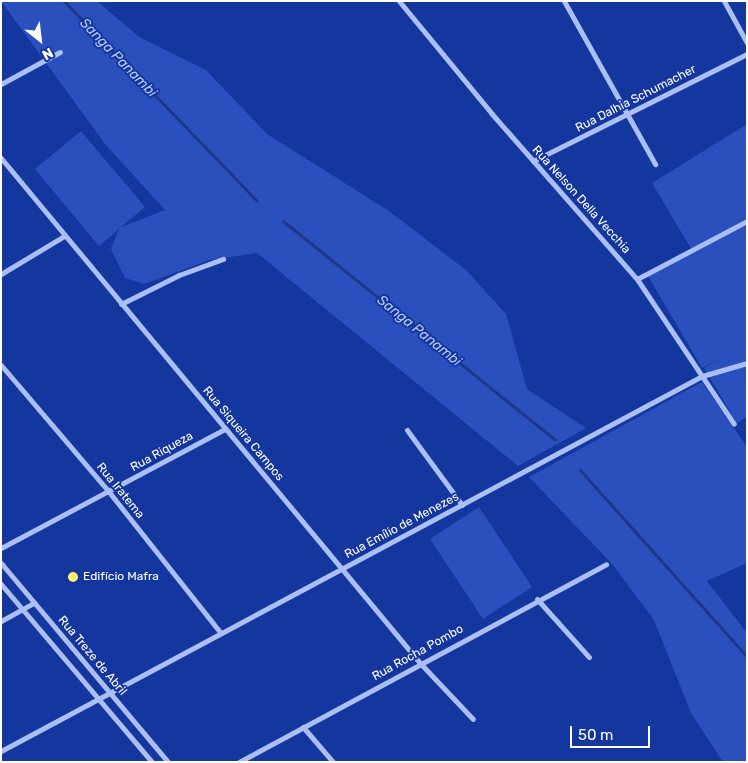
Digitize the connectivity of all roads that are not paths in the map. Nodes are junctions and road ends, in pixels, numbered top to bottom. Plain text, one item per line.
1 (398, 1) edge
2 (564, 1) edge
3 (724, 1) edge
4 (747, 43) edge
5 (60, 52) dead end
6 (747, 54) edge
7 (1, 84) edge
8 (627, 116) junction
9 (1, 158) edge
10 (533, 161) junction
11 (654, 164) dead end
12 (747, 221) edge
13 (64, 236) junction
14 (223, 260) dead end
15 (1, 274) edge
16 (637, 279) junction
17 (121, 304) junction
18 (747, 363) edge
19 (1, 365) edge
20 (702, 376) junction
21 (734, 424) dead end
22 (225, 428) junction
23 (407, 430) dead end
24 (109, 492) junction
25 (462, 505) junction
26 (1, 548) edge
27 (1, 563) edge
28 (606, 564) dead end
29 (344, 568) junction
30 (1, 584) edge
31 (537, 599) junction
32 (34, 603) junction
33 (24, 608) junction
34 (1, 621) edge
35 (220, 632) junction
36 (589, 657) dead end
37 (420, 663) junction
38 (110, 692) junction
39 (98, 699) junction
40 (473, 719) dead end
41 (303, 727) junction
42 (1, 751) edge
43 (152, 762) edge
44 (168, 762) edge
45 (239, 762) edge
46 (333, 762) edge

1 - 10 street, Rua Nelson Della Vecchia
2 - 8 street
3 - 4 street
5 - 7 street
6 - 8 street, Rua Dalhia Schumacher
8 - 10 street, Rua Dalhia Schumacher
8 - 11 street
9 - 13 street, Rua Siqueira Campos
10 - 16 street, Rua Nelson Della Vecchia
12 - 16 street
13 - 15 street
13 - 17 street, Rua Siqueira Campos
14 - 17 street
16 - 20 street, Rua Nelson Della Vecchia
17 - 22 street, Rua Siqueira Campos
18 - 20 street, Rua Emílio de Menezes
19 - 24 street, Rua Iratema
20 - 21 street, Rua Nelson Della Vecchia
20 - 25 street, Rua Emílio de Menezes
22 - 24 street, Rua Riqueza
22 - 29 street, Rua Siqueira Campos
23 - 25 street
24 - 26 street, Rua Riqueza
24 - 35 street, Rua Iratema
25 - 29 street, Rua Emílio de Menezes
27 - 32 street, Rua Treze de Abril
28 - 31 street, Rua Rocha Pombo
29 - 35 street, Rua Emílio de Menezes
29 - 37 street, Rua Siqueira Campos
30 - 33 street, Rua Treze de Abril
31 - 36 street
31 - 37 street, Rua Rocha Pombo
32 - 33 street
32 - 38 street, Rua Treze de Abril
33 - 34 street
33 - 39 street, Rua Treze de Abril
35 - 38 street, Rua Emílio de Menezes
37 - 40 street, Rua Siqueira Campos
37 - 41 street, Rua Rocha Pombo
38 - 39 street, Rua Emílio de Menezes
38 - 44 street, Rua Treze de Abril
39 - 42 street, Rua Emílio de Menezes
39 - 43 street, Rua Treze de Abril
41 - 45 street, Rua Rocha Pombo
41 - 46 street

